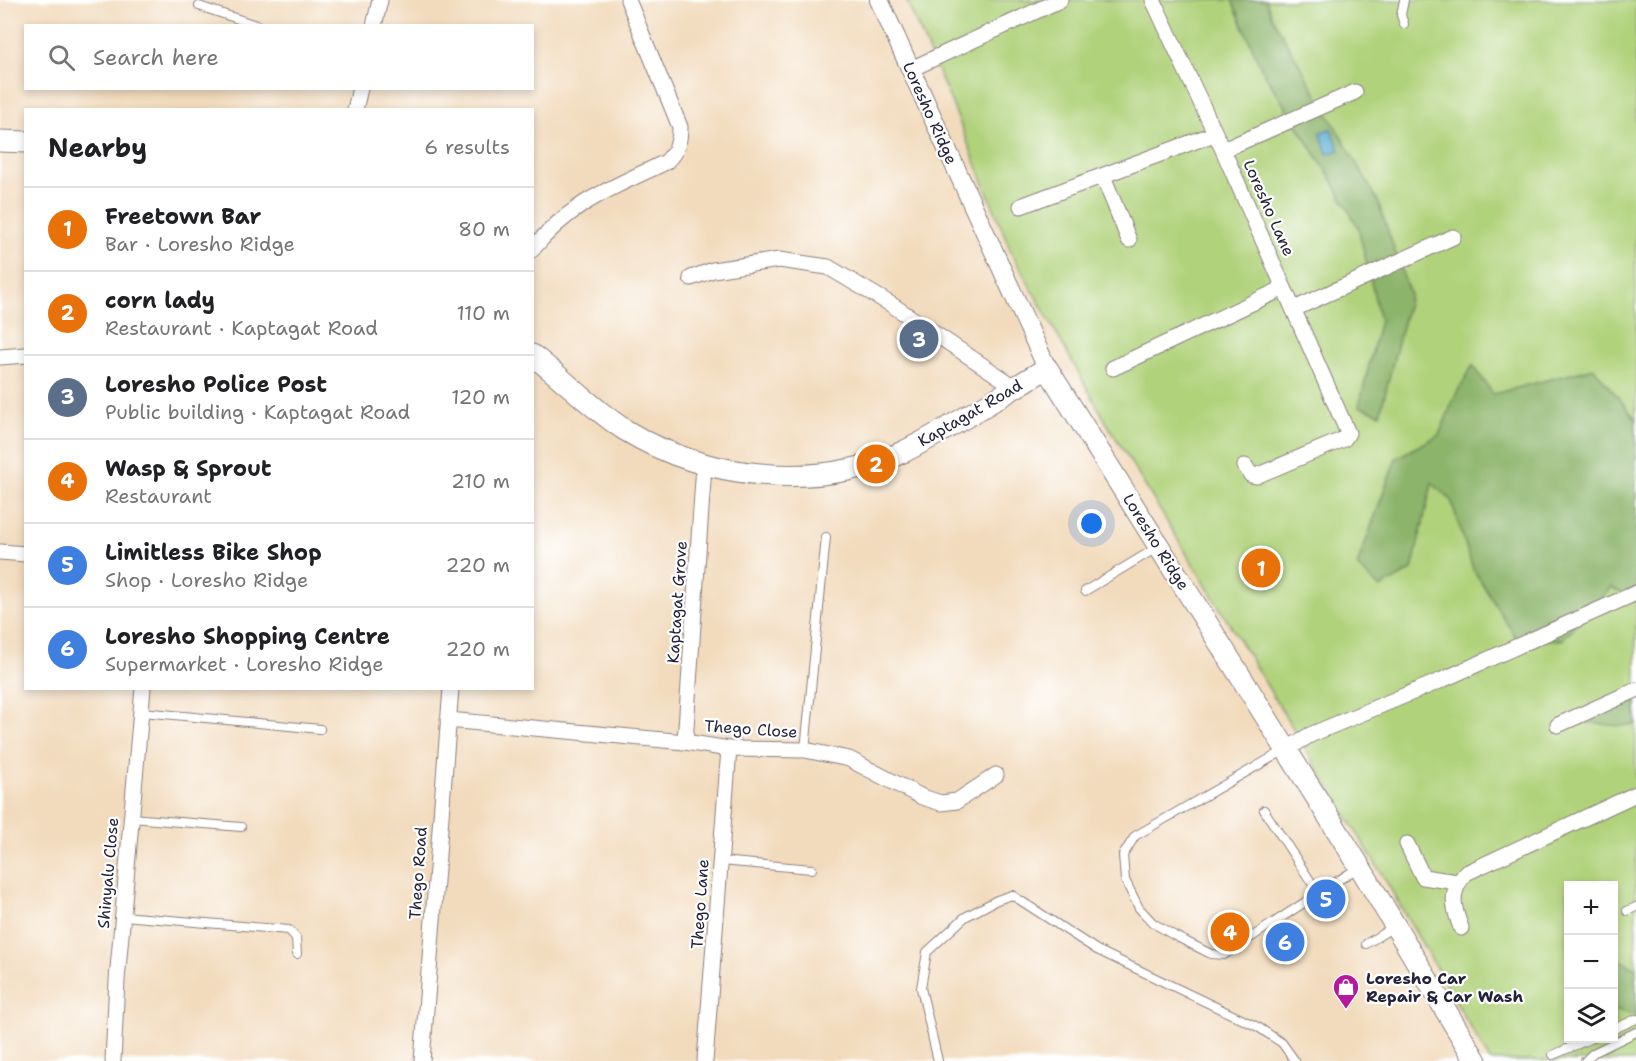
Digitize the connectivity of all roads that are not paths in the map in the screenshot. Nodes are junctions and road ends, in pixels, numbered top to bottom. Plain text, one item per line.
1 (380, 0) edge
2 (628, 0) edge
3 (879, 0) edge
4 (1060, 0) edge
5 (1153, 0) edge
6 (1404, 0) edge
7 (199, 6) dead end
8 (253, 24) edge
9 (374, 24) edge
10 (1404, 24) dead end
11 (911, 69) junction
12 (360, 90) edge
13 (1355, 92) dead end
14 (355, 108) edge
15 (1214, 134) junction
16 (0, 141) edge
17 (24, 142) edge
18 (1223, 150) junction
19 (1103, 176) junction
20 (1021, 206) dead end
21 (1453, 237) dead end
22 (1129, 240) dead end
23 (534, 248) edge
24 (691, 278) dead end
25 (1284, 288) junction
26 (1294, 309) junction
27 (24, 355) edge
28 (0, 357) edge
29 (534, 357) edge
30 (1047, 368) junction
31 (1113, 368) dead end
32 (1015, 387) junction
33 (704, 465) junction
34 (1245, 466) dead end
35 (826, 537) dead end
36 (1159, 546) junction
37 (0, 552) edge
38 (24, 554) edge
39 (1084, 591) dead end
40 (1636, 593) edge
41 (144, 690) edge
42 (451, 690) edge
43 (1636, 690) edge
44 (142, 712) junction
45 (448, 720) junction
46 (1558, 725) dead end
47 (320, 729) dead end
48 (686, 742) junction
49 (729, 749) junction
50 (1287, 749) junction
51 (805, 750) junction
52 (996, 775) dead end
53 (1636, 794) edge
54 (1264, 810) dead end
55 (131, 818) junction
56 (241, 828) dead end
57 (1407, 844) dead end
58 (721, 861) junction
59 (1360, 867) junction
60 (812, 869) dead end
61 (1457, 882) junction
62 (1319, 894) junction
63 (1636, 907) edge
64 (1627, 911) dead end
65 (123, 916) junction
66 (1396, 925) junction
67 (1461, 928) dead end
68 (1366, 944) dead end
69 (297, 954) dead end
70 (1636, 1018) edge
71 (1618, 1027) edge
72 (1636, 1032) edge
73 (1581, 1043) edge
74 (1553, 1055) dead end
75 (113, 1061) edge
76 (422, 1061) edge
77 (705, 1061) edge
78 (938, 1061) edge
79 (1294, 1061) edge
80 (1476, 1061) edge
81 (1585, 1061) edge

1 - 9 street
2 - 23 street
3 - 11 street, Loresho Ridge
4 - 11 street
5 - 15 street, Loresho Lane
6 - 10 lane
7 - 8 lane
11 - 30 street, Loresho Ridge
12 - 14 street
13 - 18 street
15 - 18 street, Loresho Lane
15 - 19 street
16 - 17 main road
18 - 25 street, Loresho Lane
19 - 20 street
19 - 22 street
21 - 26 street
24 - 32 street
25 - 26 street, Loresho Lane
25 - 31 street
26 - 34 street, Loresho Lane
27 - 28 street
29 - 33 main road, Kaptagat Road
30 - 32 main road, Kaptagat Road
30 - 36 main road, Loresho Ridge
32 - 33 main road, Kaptagat Road
33 - 48 street, Kaptagat Grove
35 - 51 lane
36 - 39 lane
36 - 50 main road, Loresho Ridge
37 - 38 street
40 - 50 street
41 - 44 street, Shinyalu Close
42 - 45 street, Thego Road
43 - 46 street
44 - 47 lane
44 - 55 street, Shinyalu Close
45 - 48 street, Thego Close
45 - 76 street, Thego Road
48 - 49 street, Thego Close
49 - 51 street, Thego Close
49 - 58 street, Thego Lane
50 - 59 main road, Loresho Ridge
50 - 62 lane
51 - 52 street, Thego Close
53 - 61 street
54 - 62 lane
55 - 56 lane
55 - 65 street, Shinyalu Close
57 - 61 street
58 - 60 lane
58 - 77 street, Thego Lane
59 - 62 lane
59 - 66 main road, Loresho Ridge
61 - 67 street
63 - 64 lane
65 - 69 lane
65 - 75 street, Shinyalu Close
66 - 68 lane
66 - 80 main road, Loresho Ridge
70 - 71 lane
72 - 81 lane
73 - 74 lane
78 - 79 lane

